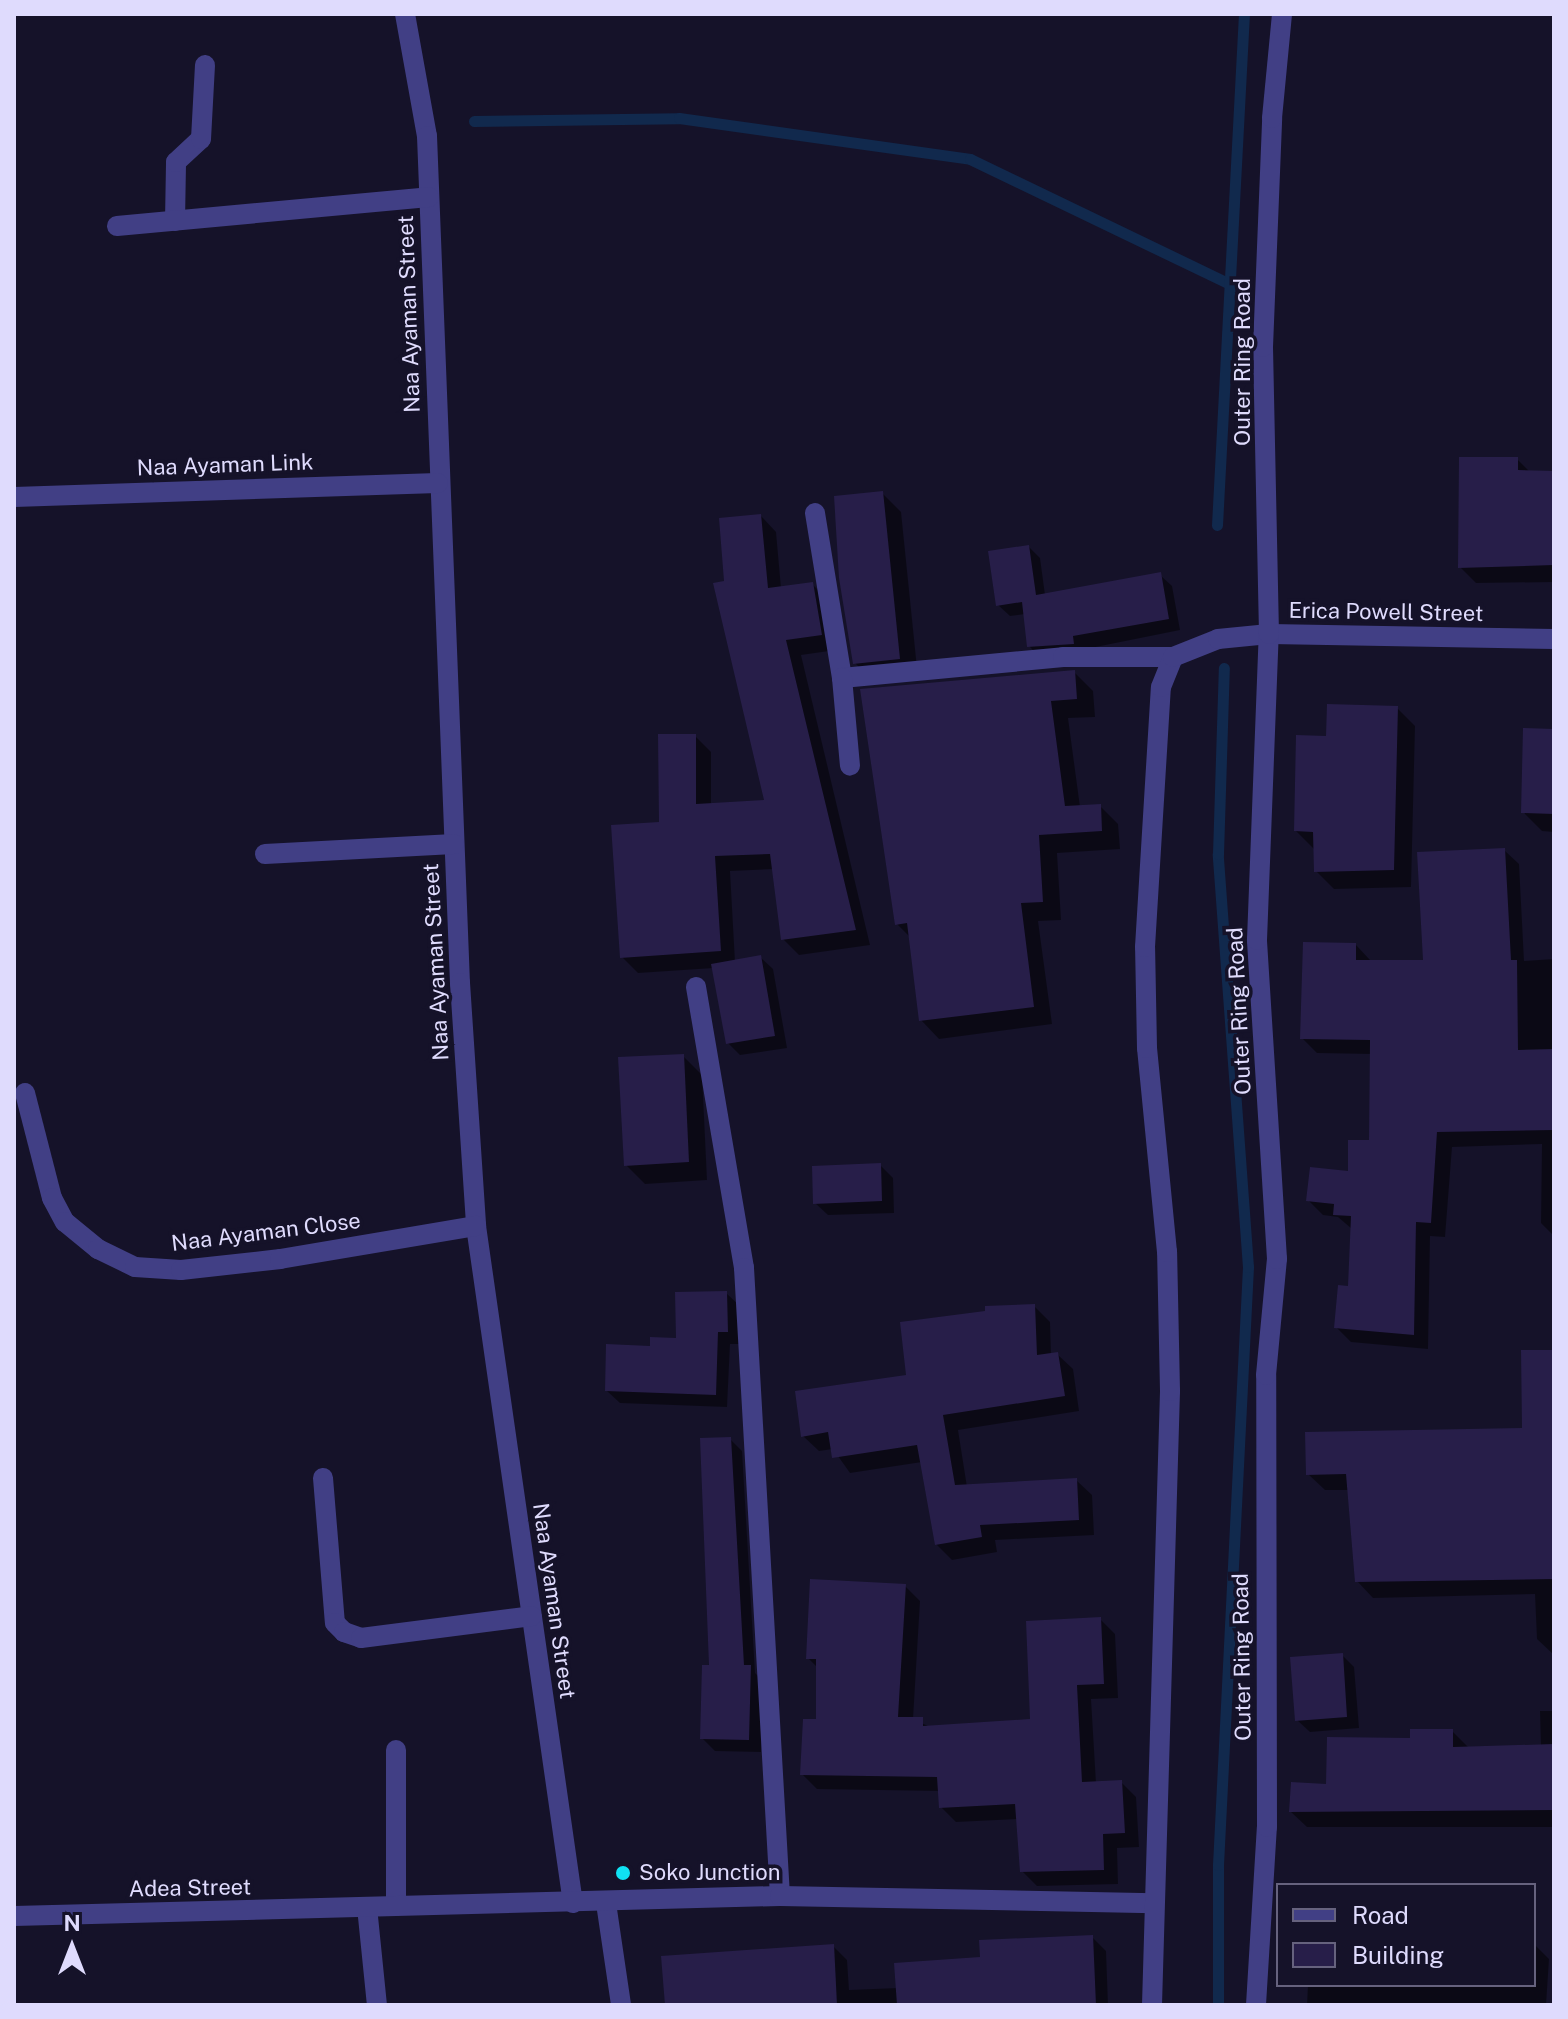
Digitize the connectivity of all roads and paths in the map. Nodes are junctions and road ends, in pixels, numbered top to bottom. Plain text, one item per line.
1 (405, 14) edge
2 (1282, 14) edge
3 (205, 65) dead end
4 (429, 197) junction
5 (175, 221) junction
6 (117, 226) dead end
7 (438, 483) junction
8 (14, 497) edge
9 (815, 513) dead end
10 (1269, 634) junction
11 (1554, 639) edge
12 (1173, 657) junction
13 (842, 678) junction
14 (850, 766) dead end
15 (454, 844) junction
16 (265, 854) dead end
17 (696, 987) dead end
18 (25, 1093) dead end
19 (476, 1226) junction
20 (323, 1478) dead end
21 (532, 1616) junction
22 (396, 1750) dead end
23 (780, 1896) junction
24 (573, 1903) junction
25 (606, 1903) junction
26 (1154, 1903) junction
27 (396, 1906) junction
28 (367, 1907) junction
29 (14, 1916) edge
30 (377, 2005) edge
31 (621, 2005) edge
32 (1152, 2005) edge
33 (1256, 2005) edge

1 - 4 street, Naa Ayaman Street
2 - 10 street, Outer Ring Road
3 - 5 street
4 - 5 street
4 - 7 street, Naa Ayaman Street
5 - 6 street
7 - 8 street, Naa Ayaman Link
7 - 15 street, Naa Ayaman Street
9 - 13 street
10 - 11 street, Erica Powell Street
10 - 12 street, Erica Powell Street
10 - 33 street, Outer Ring Road
12 - 13 street
12 - 26 street
13 - 14 street
15 - 16 street
15 - 19 street, Naa Ayaman Street
17 - 23 street
18 - 19 street, Naa Ayaman Close
19 - 21 street, Naa Ayaman Street
20 - 21 street
21 - 24 street, Naa Ayaman Street
22 - 27 street
23 - 25 street, Adea Street
23 - 26 street, Adea Street
24 - 25 street, Adea Street
24 - 27 street, Adea Street
25 - 31 street
26 - 32 street
27 - 28 street, Adea Street
28 - 29 street, Adea Street
28 - 30 street

